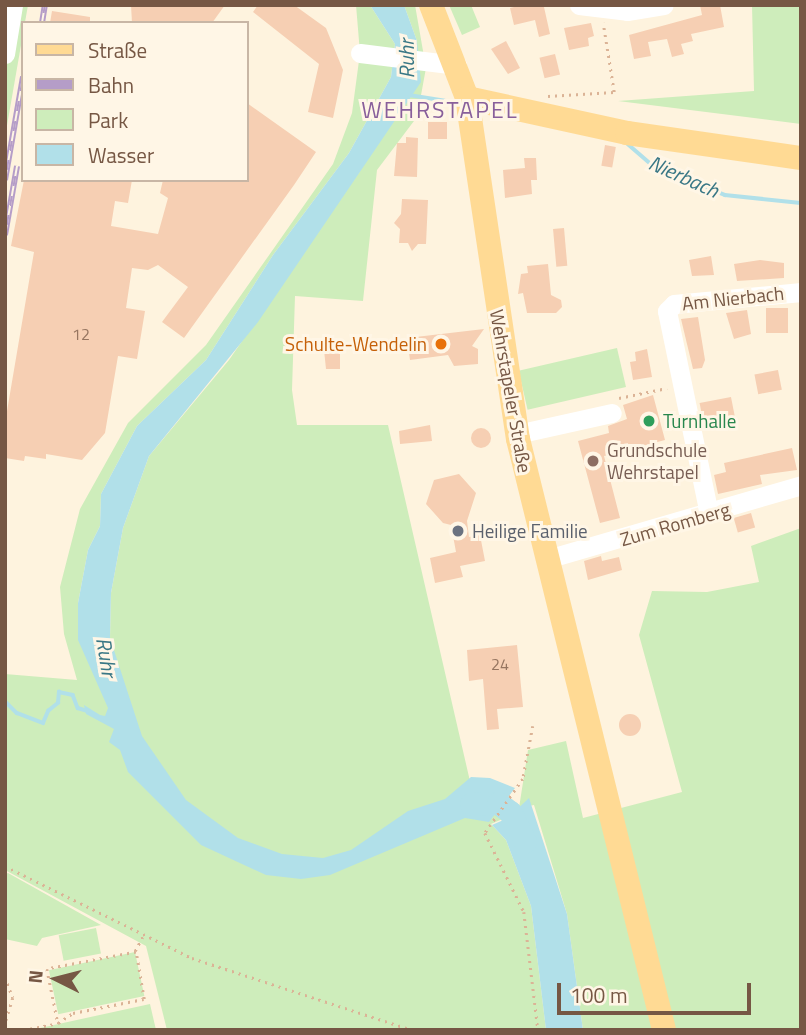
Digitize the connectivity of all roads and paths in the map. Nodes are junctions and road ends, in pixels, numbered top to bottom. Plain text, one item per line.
1 (13, 5) edge
2 (431, 5) edge
3 (579, 5) edge
4 (664, 5) edge
5 (600, 9) junction
6 (359, 53) dead end
7 (5, 54) edge
8 (450, 65) junction
9 (538, 95) dead end
10 (467, 98) junction
11 (801, 158) edge
12 (801, 292) edge
13 (612, 413) dead end
14 (517, 434) junction
15 (801, 485) edge
16 (709, 514) junction
17 (548, 559) junction
18 (533, 726) dead end
19 (5, 866) edge
20 (144, 934) junction
21 (135, 951) junction
22 (5, 976) edge
23 (58, 1023) junction
24 (5, 1026) edge
25 (12, 1029) edge
26 (23, 1030) edge
27 (412, 1030) edge
28 (538, 1030) edge
29 (663, 1030) edge

1 - 7 street
2 - 8 main road, Wehrstapeler Straße
3 - 5 street
4 - 5 street
5 - 9 path
6 - 8 street
8 - 10 main road, Wehrstapeler Straße
10 - 11 main road
10 - 14 main road, Wehrstapeler Straße
12 - 16 street, Am Nierbach
13 - 14 street
14 - 17 main road, Wehrstapeler Straße
15 - 16 street, Zum Romberg
16 - 17 street, Zum Romberg
17 - 29 main road, Wehrstapeler Straße
18 - 28 path
19 - 20 path
20 - 21 path
20 - 27 path
21 - 23 path
21 - 23 path
22 - 24 path
23 - 26 path
24 - 25 path

